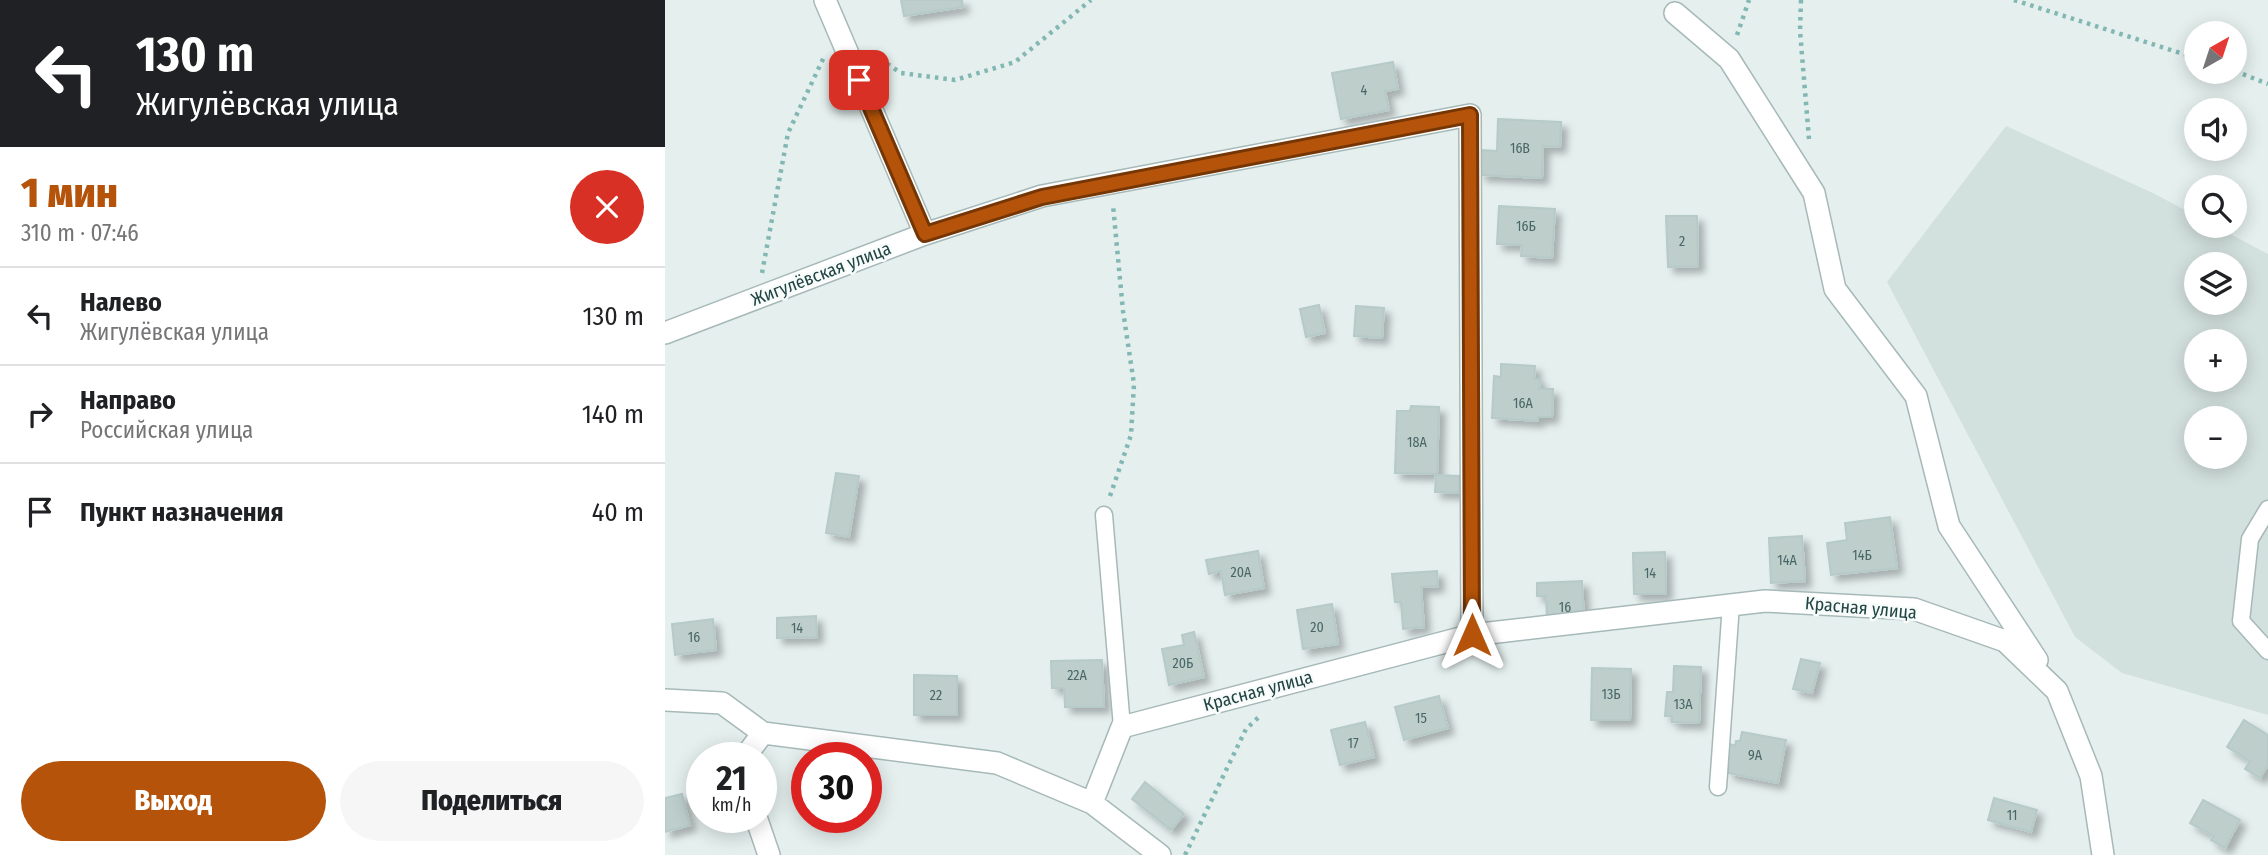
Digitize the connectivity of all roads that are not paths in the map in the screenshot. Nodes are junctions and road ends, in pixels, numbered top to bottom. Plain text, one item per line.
1 (825, 0) edge
2 (1675, 13) dead end
3 (925, 234) junction
4 (665, 333) edge
5 (2268, 509) edge
6 (1104, 515) road end
7 (1731, 604) junction
8 (1472, 635) junction
9 (2268, 651) edge
10 (2057, 691) junction
11 (665, 700) edge
12 (1122, 727) junction
13 (763, 733) junction
14 (756, 742) edge
15 (1718, 787) dead end
16 (1093, 803) junction
17 (761, 833) edge
18 (769, 855) edge
19 (1160, 855) edge
20 (2103, 855) edge

1 - 3 street
2 - 10 street
3 - 4 street, Жигулёвская улица
3 - 8 street, Жигулёвская улица
5 - 9 lane
6 - 12 lane
7 - 8 street, Красная улица
7 - 10 street, Красная улица
7 - 15 lane
8 - 12 street, Красная улица
10 - 20 street, Красная улица
11 - 13 street
12 - 16 street
13 - 14 street
13 - 16 street
16 - 19 street
17 - 18 street

